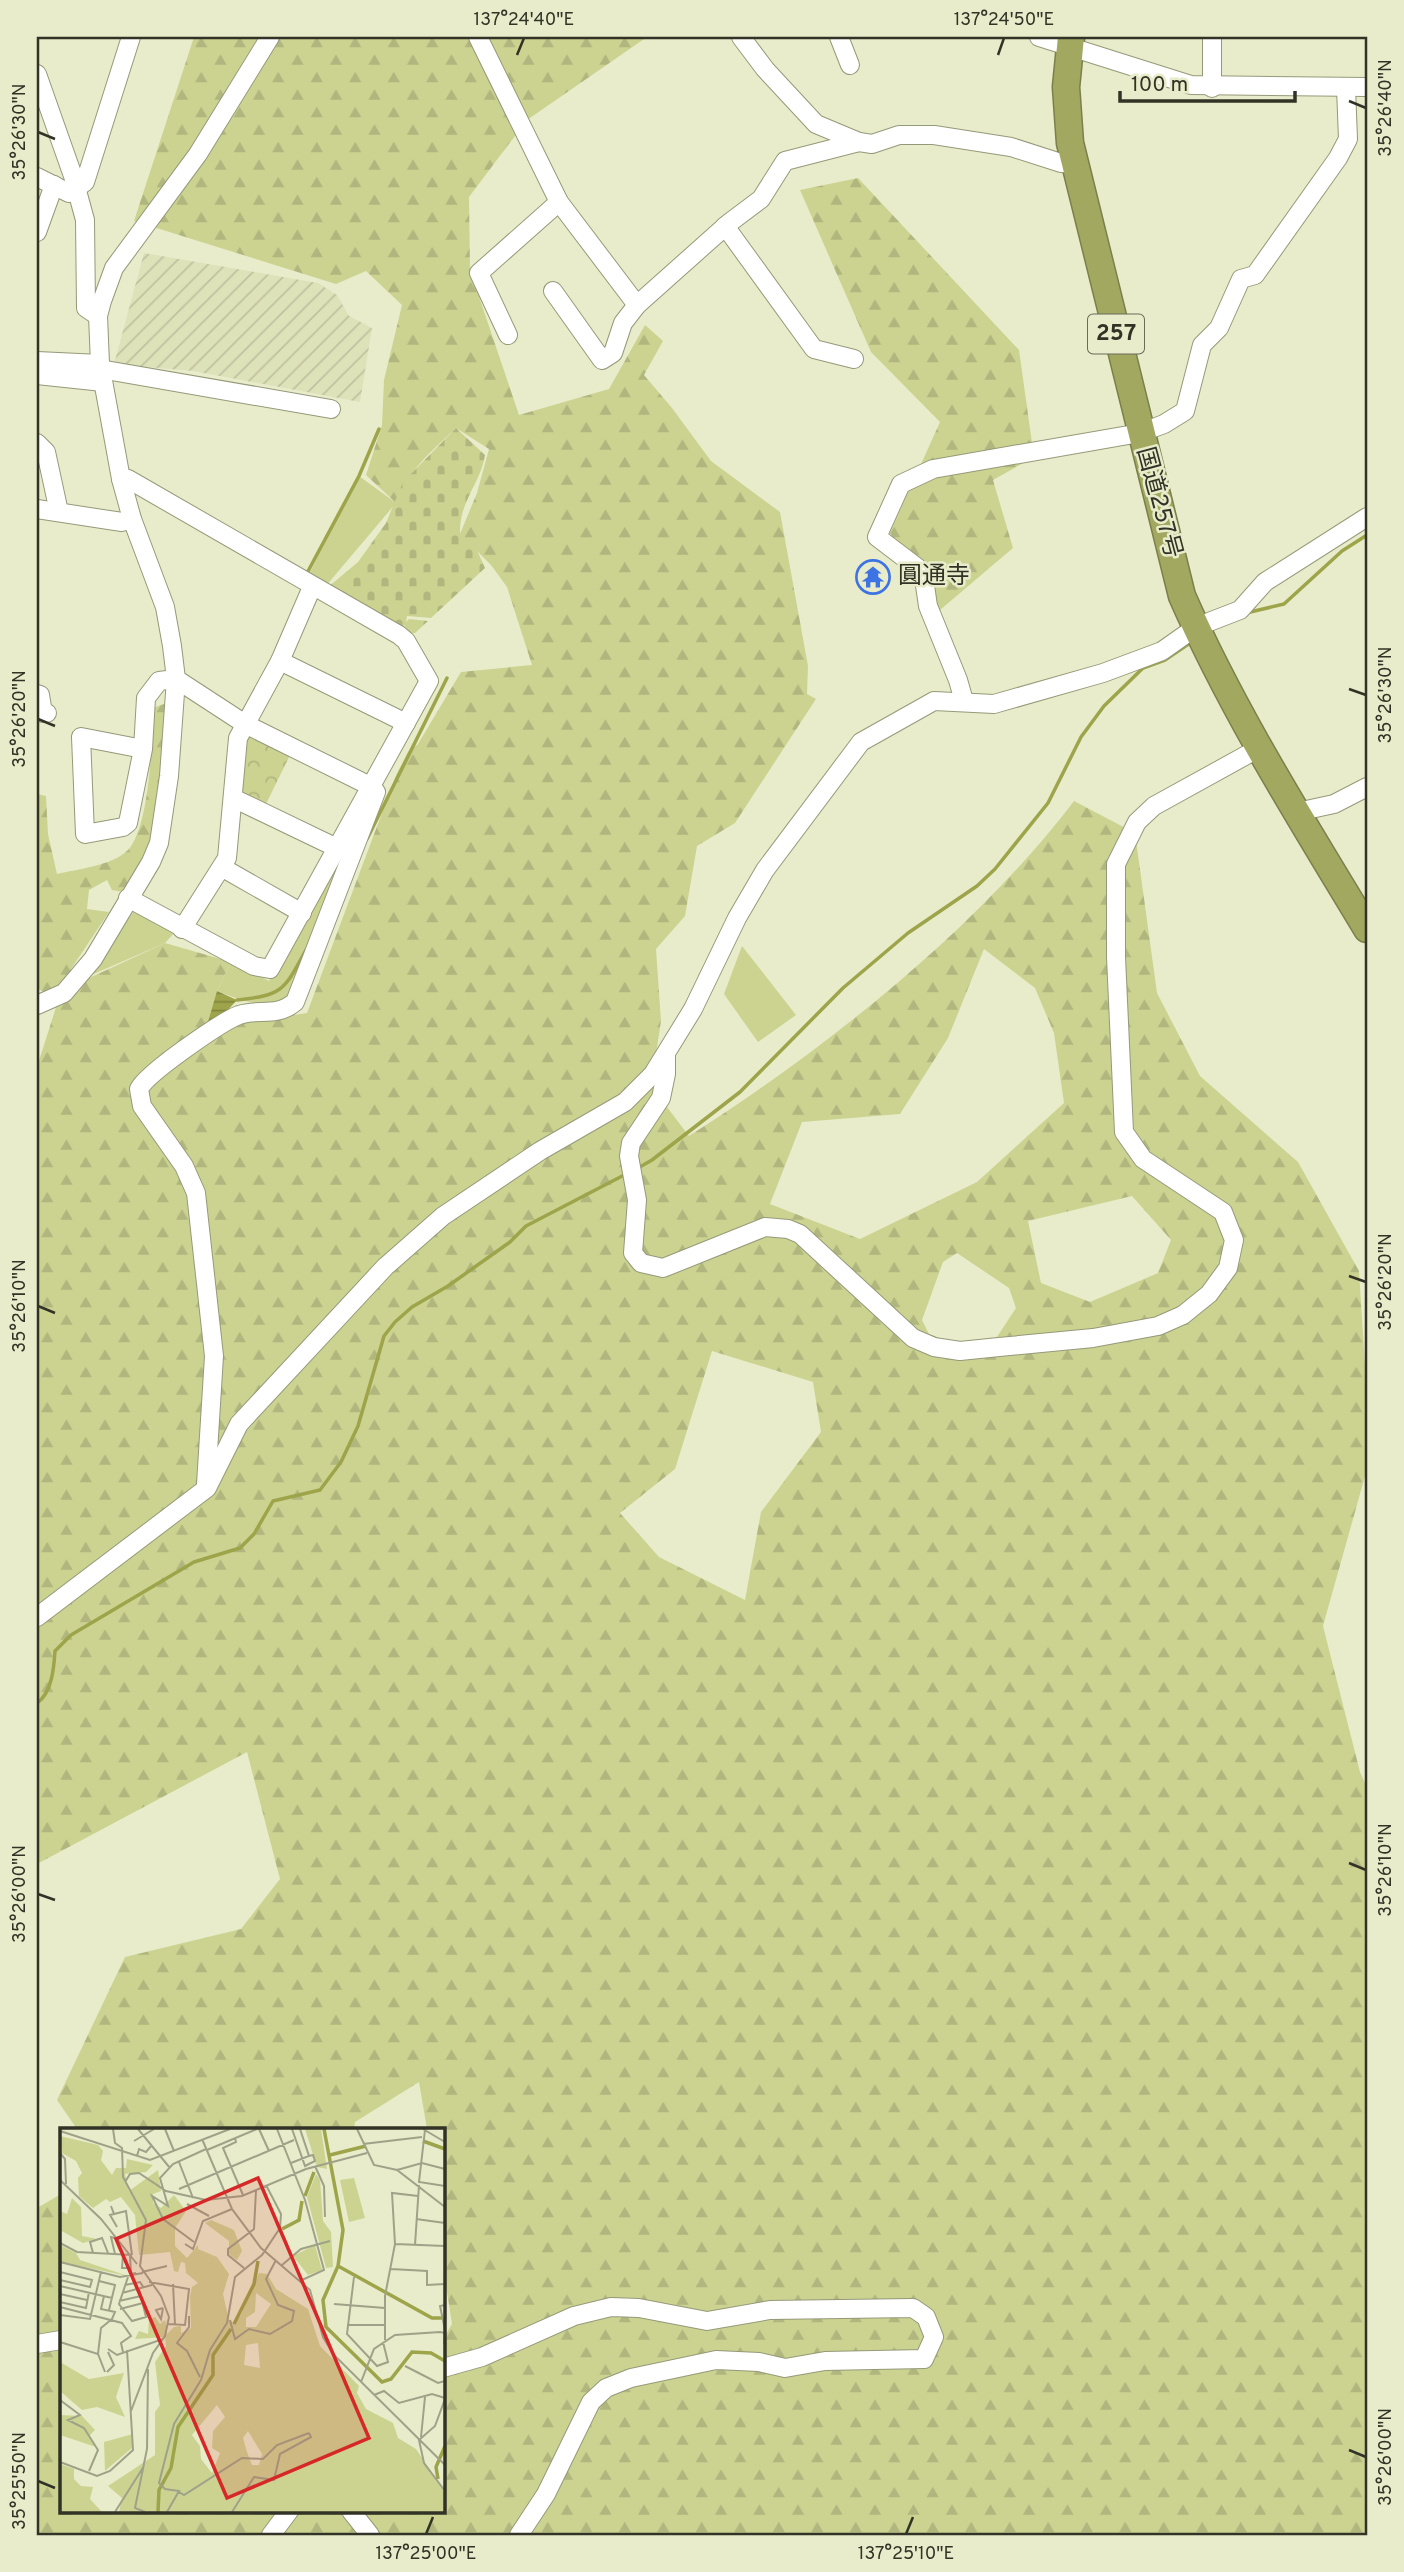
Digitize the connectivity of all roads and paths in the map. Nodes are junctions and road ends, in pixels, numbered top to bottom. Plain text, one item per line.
1 (131, 37) edge
2 (270, 37) edge
3 (478, 37) edge
4 (839, 37) edge
5 (1039, 37) edge
6 (1212, 37) edge
7 (749, 40) edge
8 (1071, 41) edge
9 (850, 65) dead end
10 (37, 79) edge
11 (1212, 88) junction
12 (1346, 88) junction
13 (1367, 88) edge
14 (859, 142) junction
15 (1074, 164) junction
16 (37, 177) edge
17 (54, 185) junction
18 (76, 191) junction
19 (559, 202) junction
20 (725, 226) junction
21 (37, 232) edge
22 (114, 268) junction
23 (83, 269) junction
24 (553, 291) dead end
25 (637, 304) junction
26 (98, 316) junction
27 (508, 335) dead end
28 (854, 359) dead end
29 (37, 361) edge
30 (101, 372) junction
31 (37, 375) edge
32 (331, 409) dead end
33 (1140, 433) junction
34 (37, 443) edge
35 (121, 479) junction
36 (37, 509) edge
37 (60, 512) junction
38 (1367, 517) edge
39 (132, 519) junction
40 (313, 587) junction
41 (1196, 627) junction
42 (280, 662) junction
43 (176, 679) junction
44 (37, 694) edge
45 (964, 701) junction
46 (47, 713) dead end
47 (406, 723) junction
48 (245, 724) junction
49 (1261, 747) junction
50 (143, 749) junction
51 (372, 787) junction
52 (1367, 787) edge
53 (233, 798) junction
54 (1297, 811) junction
55 (337, 848) junction
56 (223, 868) junction
57 (128, 898) junction
58 (302, 912) junction
59 (182, 929) junction
60 (1367, 929) edge
61 (37, 1005) edge
62 (666, 1056) junction
63 (206, 1488) junction
64 (37, 1617) edge
65 (60, 2340) edge
66 (37, 2344) edge
67 (444, 2368) edge
68 (288, 2512) edge
69 (352, 2512) edge
70 (271, 2535) edge
71 (370, 2535) edge
72 (519, 2535) edge

1 - 18 street
2 - 22 street
3 - 19 street
4 - 9 street
5 - 8 street
6 - 11 street
7 - 14 street
8 - 11 street
8 - 15 highway, 国道257号 / 257
10 - 18 street
11 - 12 street
12 - 13 street
12 - 33 street
14 - 15 street
14 - 20 street
15 - 33 highway, 国道257号 / 257
16 - 17 street
17 - 18 street
17 - 21 street
18 - 23 street
19 - 25 street
19 - 27 street
20 - 25 street
20 - 28 street
22 - 23 street
22 - 26 street
23 - 26 street
24 - 25 street
26 - 30 street
29 - 30 street
30 - 31 street
30 - 32 street
30 - 35 street
33 - 41 highway, 国道257号 / 257
33 - 45 street
34 - 37 street
35 - 39 street
35 - 40 street
36 - 37 street
37 - 39 street
38 - 41 street
39 - 43 street
40 - 42 street
40 - 47 street
41 - 45 street
41 - 49 highway, 国道257号 / 257
42 - 47 street
42 - 48 street
43 - 48 street
43 - 50 street
43 - 57 street
44 - 46 street
45 - 62 street
47 - 51 street
48 - 51 street
48 - 53 street
49 - 54 highway, 国道257号 / 257
49 - 62 street
50 - 50 street
51 - 55 street
51 - 63 street
52 - 54 street
53 - 55 street
53 - 56 street
54 - 60 highway, 国道257号 / 257
55 - 58 street
56 - 58 street
56 - 59 street
57 - 59 street
57 - 61 street
58 - 59 street
62 - 63 street
63 - 64 street
65 - 66 street
67 - 72 street
68 - 70 street
69 - 71 street

